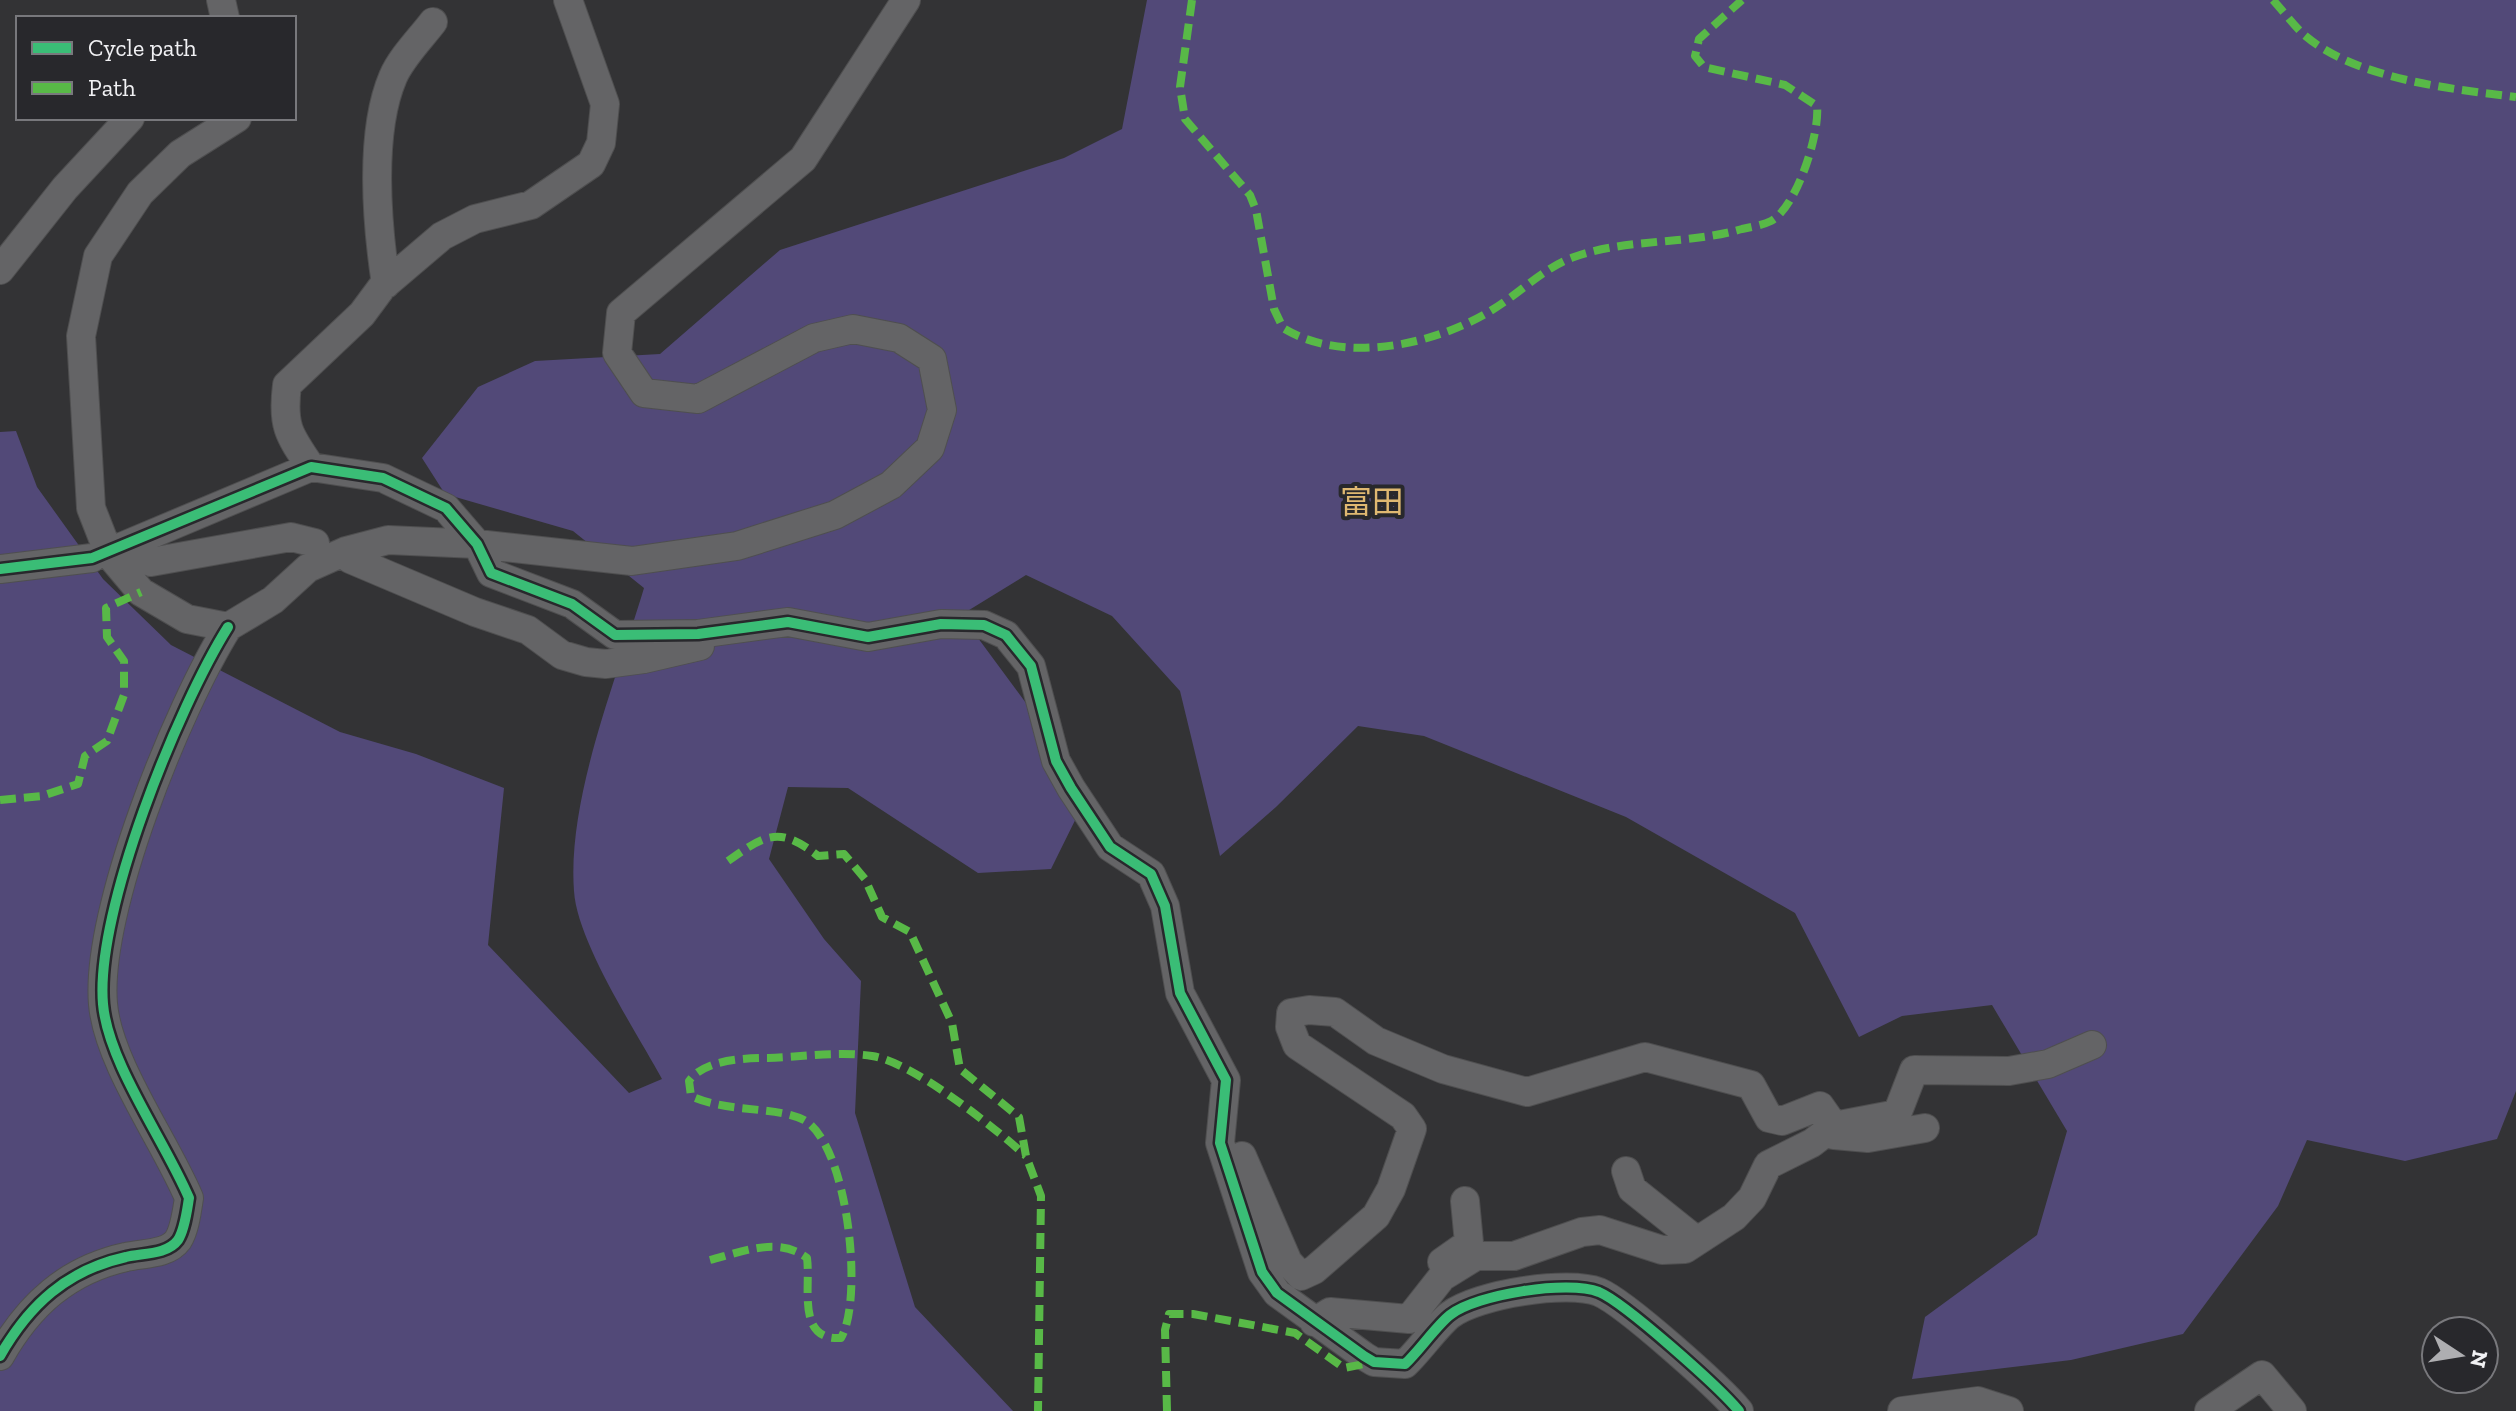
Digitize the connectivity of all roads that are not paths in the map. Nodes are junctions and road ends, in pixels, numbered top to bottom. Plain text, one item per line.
1 (568, 0) edge
2 (906, 0) edge
3 (433, 22) dead end
4 (128, 120) edge
5 (234, 120) edge
6 (0, 270) edge
7 (386, 284) junction
8 (311, 467) junction
9 (315, 543) dead end
10 (477, 544) junction
11 (92, 558) dead end
12 (350, 559) dead end
13 (0, 569) edge
14 (228, 627) junction
15 (725, 632) junction
16 (2092, 1045) dead end
17 (1834, 1126) junction
18 (1925, 1128) dead end
19 (1221, 1133) junction
20 (1626, 1171) dead end
21 (1465, 1201) dead end
22 (1697, 1241) junction
23 (1431, 1290) junction
24 (1314, 1322) junction
25 (0, 1356) edge
26 (1739, 1411) edge
27 (1902, 1411) edge
28 (2009, 1411) edge
29 (2209, 1411) edge
30 (2292, 1411) edge

1 - 7 street
2 - 10 street
3 - 7 street
4 - 6 street
5 - 14 street
7 - 8 street
8 - 9 street
8 - 10 street
10 - 14 street
10 - 15 street
11 - 13 street
12 - 15 street
14 - 25 street
15 - 19 street
16 - 17 street
17 - 18 street
17 - 19 street
17 - 22 street
19 - 24 street
20 - 22 street
21 - 23 street
22 - 23 street
23 - 24 street
24 - 26 street
27 - 28 street
29 - 30 street

